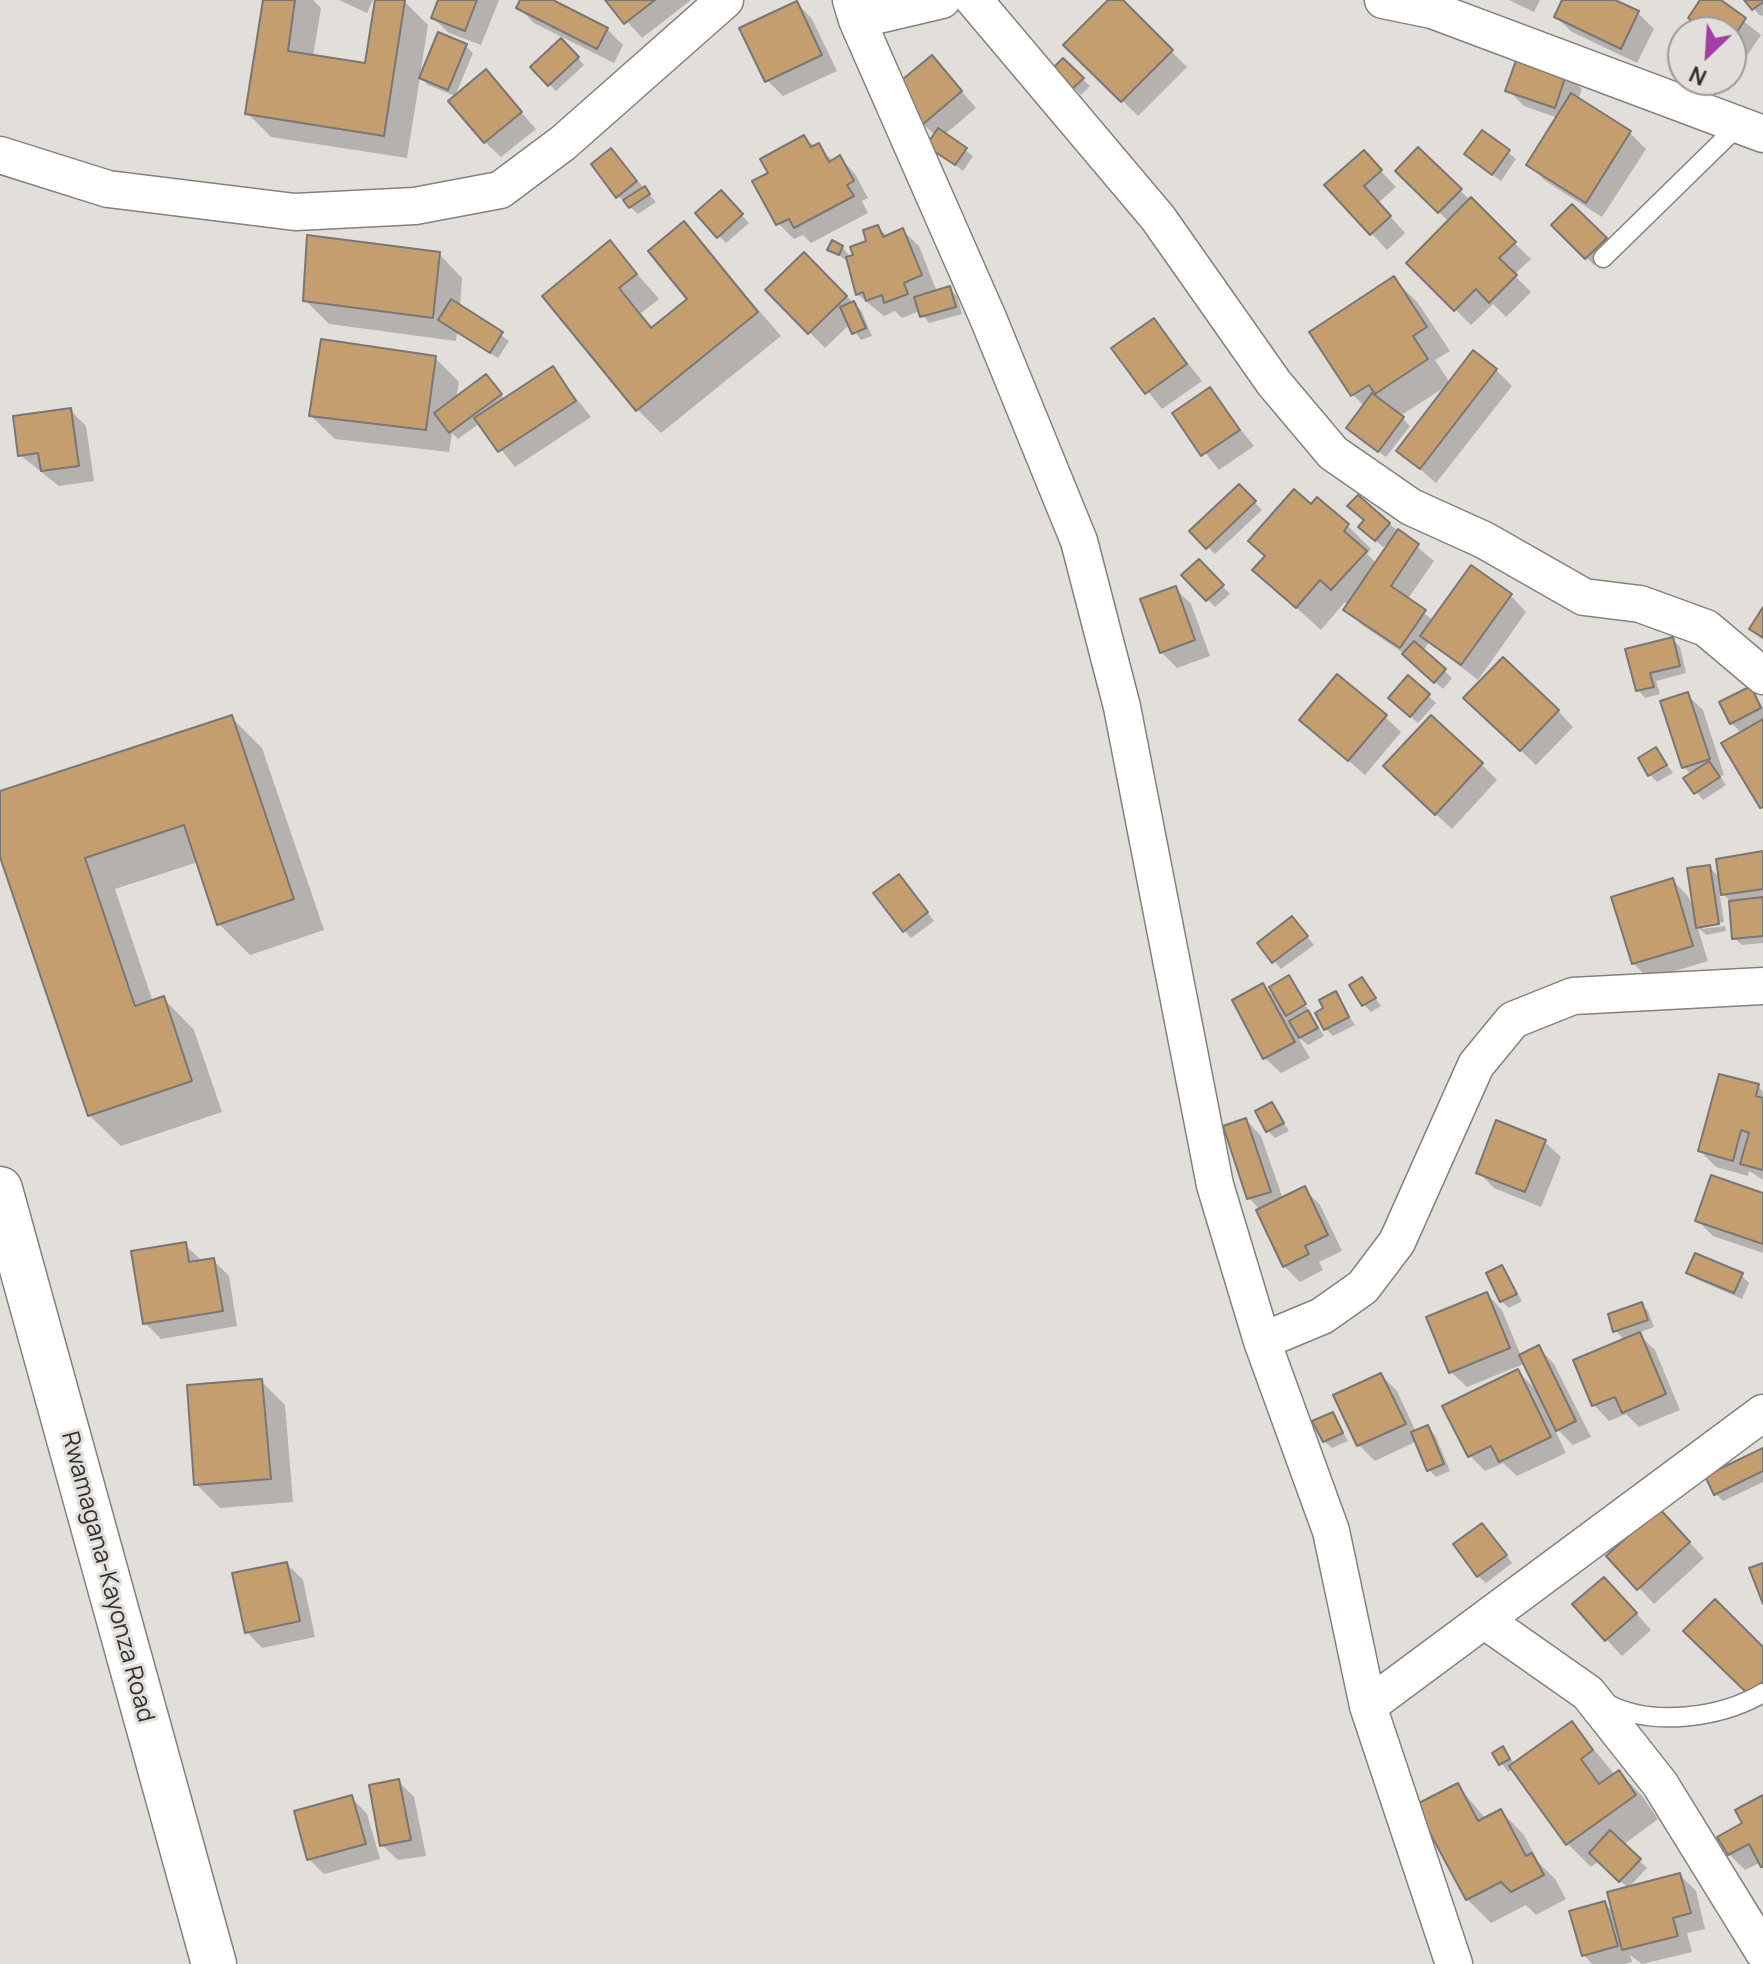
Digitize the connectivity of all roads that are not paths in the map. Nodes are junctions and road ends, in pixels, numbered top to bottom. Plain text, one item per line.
1 (725, 0) edge
2 (942, 0) edge
3 (974, 0) edge
4 (1383, 0) edge
5 (854, 10) edge
6 (1751, 130) edge
7 (0, 155) edge
8 (1603, 258) dead end
9 (1763, 676) edge
10 (1763, 986) edge
11 (0, 1189) edge
12 (1262, 1341) junction
13 (1763, 1413) edge
14 (1484, 1620) junction
15 (1588, 1693) junction
16 (1763, 1693) edge
17 (1368, 1706) junction
18 (1763, 1951) edge
19 (214, 1964) edge
20 (1454, 1964) edge

1 - 7 street
2 - 5 street
3 - 9 street
4 - 6 street
5 - 12 street
6 - 8 lane
10 - 12 street
11 - 19 highway, Rwamagana-Kayonza Road
12 - 17 street
13 - 14 street
14 - 15 street
14 - 17 street
15 - 16 lane
15 - 18 street
17 - 20 street

